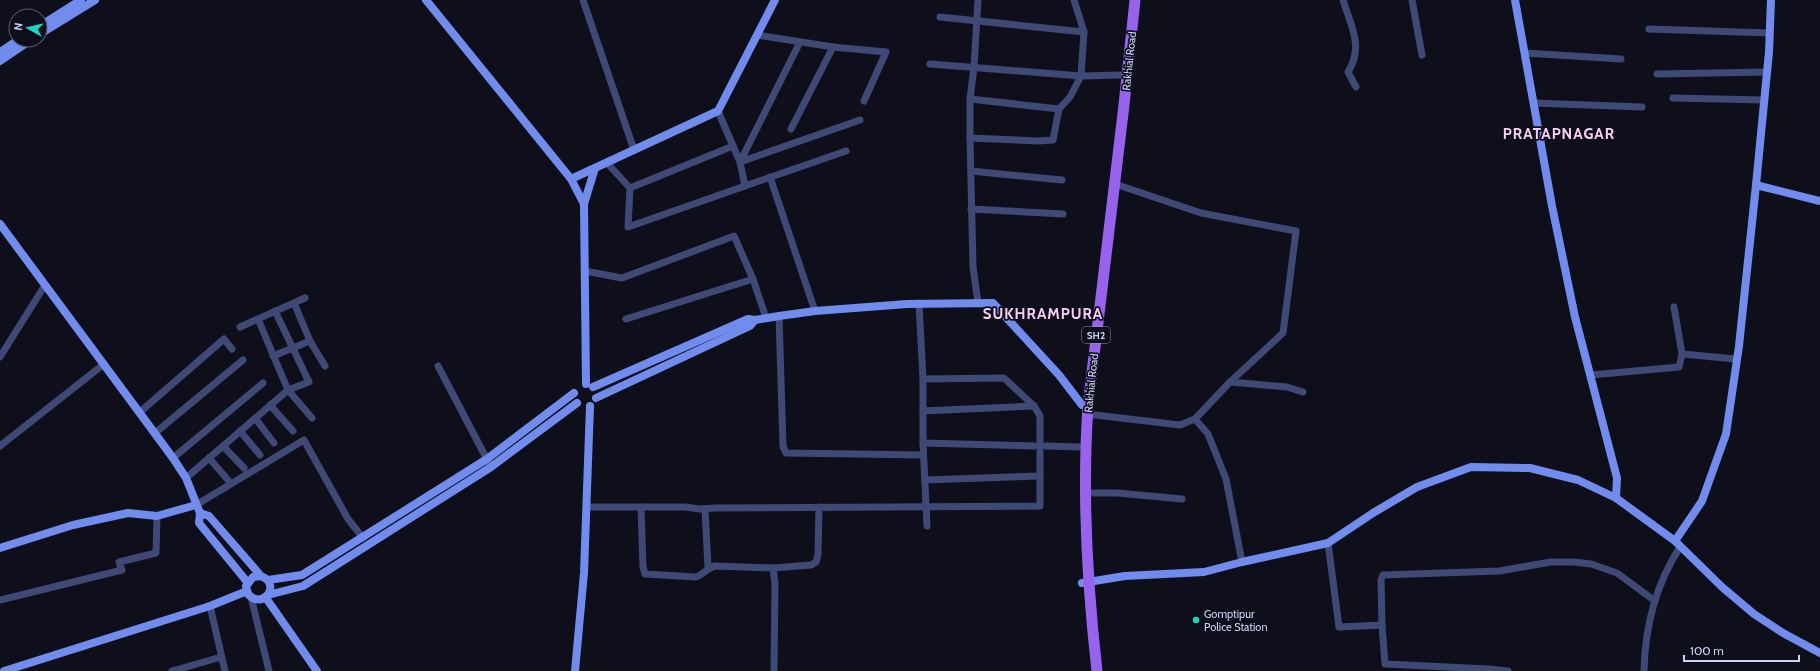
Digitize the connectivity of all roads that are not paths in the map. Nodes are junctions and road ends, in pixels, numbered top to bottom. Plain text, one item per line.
1 (81, 0) edge
2 (94, 0) edge
3 (426, 0) edge
4 (583, 0) edge
5 (775, 0) edge
6 (978, 0) edge
7 (1074, 0) edge
8 (1129, 0) edge
9 (1135, 0) edge
10 (1343, 0) edge
11 (1412, 0) edge
12 (1515, 0) edge
13 (1771, 0) edge
14 (940, 17) dead end
15 (48, 21) edge
16 (977, 21) junction
17 (48, 29) edge
18 (1649, 29) dead end
19 (1084, 32) junction
20 (1770, 32) junction
21 (757, 35) junction
22 (800, 42) junction
23 (833, 47) junction
24 (19, 48) edge
25 (1525, 53) junction
26 (1422, 55) dead end
27 (1621, 59) dead end
28 (0, 61) edge
29 (930, 64) dead end
30 (974, 67) junction
31 (1767, 72) junction
32 (1657, 74) dead end
33 (1121, 75) junction
34 (1081, 76) junction
35 (1356, 87) dead end
36 (1673, 98) dead end
37 (970, 99) junction
38 (1764, 100) junction
39 (864, 101) dead end
40 (1534, 103) junction
41 (1642, 107) dead end
42 (1059, 109) junction
43 (718, 112) junction
44 (860, 120) dead end
45 (790, 129) dead end
46 (970, 138) junction
47 (733, 146) junction
48 (634, 150) junction
49 (846, 151) dead end
50 (740, 162) junction
51 (607, 163) junction
52 (595, 168) junction
53 (971, 171) junction
54 (770, 177) junction
55 (571, 179) junction
56 (1062, 180) dead end
57 (1115, 184) junction
58 (1756, 185) junction
59 (745, 186) junction
60 (630, 188) junction
61 (1820, 201) edge
62 (584, 204) junction
63 (971, 208) junction
64 (1063, 214) dead end
65 (0, 224) edge
66 (585, 271) junction
67 (754, 279) junction
68 (45, 284) junction
69 (305, 298) dead end
70 (294, 303) junction
71 (978, 303) junction
72 (919, 304) junction
73 (1674, 307) dead end
74 (275, 311) junction
75 (815, 311) junction
76 (779, 316) junction
77 (766, 318) junction
78 (258, 319) junction
79 (626, 319) dead end
80 (756, 320) junction
81 (240, 327) dead end
82 (310, 341) junction
83 (292, 348) junction
84 (232, 349) dead end
85 (1682, 354) junction
86 (273, 356) junction
87 (0, 357) edge
88 (1735, 359) junction
89 (243, 360) dead end
90 (104, 364) junction
91 (325, 366) dead end
92 (438, 366) dead end
93 (1591, 376) junction
94 (923, 379) junction
95 (1230, 382) junction
96 (263, 383) dead end
97 (590, 386) junction
98 (288, 390) junction
99 (1303, 392) dead end
100 (574, 393) junction
101 (596, 398) junction
102 (577, 403) junction
103 (270, 405) junction
104 (590, 406) junction
105 (1034, 406) junction
106 (1085, 408) junction
107 (923, 411) junction
108 (140, 412) junction
109 (255, 418) junction
110 (312, 418) dead end
111 (1195, 419) junction
112 (240, 431) junction
113 (293, 431) dead end
114 (155, 433) junction
115 (923, 442) junction
116 (274, 443) dead end
117 (0, 446) edge
118 (223, 446) junction
119 (1034, 446) dead end
120 (1046, 446) dead end
121 (1079, 447) junction
122 (260, 455) dead end
123 (923, 455) junction
124 (173, 458) junction
125 (209, 458) junction
126 (489, 463) junction
127 (244, 468) dead end
128 (1040, 476) junction
129 (186, 478) junction
130 (228, 480) dead end
131 (924, 480) junction
132 (1085, 493) junction
133 (1616, 498) junction
134 (1182, 499) dead end
135 (196, 505) junction
136 (587, 507) junction
137 (641, 507) junction
138 (819, 507) junction
139 (926, 507) junction
140 (705, 509) junction
141 (200, 514) junction
142 (157, 516) junction
143 (926, 526) dead end
144 (363, 538) junction
145 (1328, 543) junction
146 (1677, 544) junction
147 (0, 548) edge
148 (1242, 562) junction
149 (708, 568) junction
150 (773, 568) junction
151 (264, 578) junction
152 (1085, 583) junction
153 (248, 590) junction
154 (267, 596) junction
155 (0, 600) edge
156 (1654, 601) junction
157 (210, 606) junction
158 (1382, 625) junction
159 (1820, 653) edge
160 (222, 657) junction
161 (1385, 668) edge
162 (4, 671) edge
163 (172, 671) edge
164 (225, 671) edge
165 (269, 671) edge
166 (317, 671) edge
167 (575, 671) edge
168 (774, 671) edge
169 (1091, 671) edge
170 (1097, 671) edge
171 (1508, 671) edge
172 (1644, 671) edge

1 - 15 street
2 - 17 street
3 - 55 street
4 - 48 street
5 - 21 street
6 - 16 street
7 - 19 street
8 - 33 main road, Rakhial Road / SH2
9 - 57 main road, Rakhial Road / SH2
10 - 35 street
11 - 26 street
12 - 25 street
13 - 20 street
14 - 16 street
16 - 19 street
16 - 30 street
18 - 20 street
19 - 34 street
20 - 31 street
21 - 22 street
21 - 43 street
22 - 23 street
22 - 50 street
23 - 39 street
23 - 45 street
24 - 28 street
25 - 27 street
25 - 40 street
29 - 30 street
30 - 34 street
30 - 37 street
31 - 32 street
31 - 38 street
33 - 34 street
33 - 106 main road, Rakhial Road / SH2
34 - 42 street
36 - 38 street
37 - 42 street
37 - 46 street
38 - 58 street
40 - 41 street
40 - 93 street
42 - 46 street
43 - 47 street
43 - 48 street
44 - 50 street
46 - 53 street
47 - 50 street
47 - 60 street
48 - 51 street
49 - 54 street
50 - 59 street
51 - 52 street
51 - 60 street
52 - 55 street
52 - 62 street
53 - 56 street
53 - 63 street
54 - 59 street
54 - 75 street
55 - 62 street
57 - 95 street
57 - 106 main road, Rakhial Road / SH2
58 - 61 street
58 - 88 street
59 - 60 street
62 - 66 street
63 - 64 street
63 - 71 street
65 - 68 street
66 - 67 street
66 - 97 street
67 - 77 street
67 - 79 street
68 - 87 street
68 - 90 street
69 - 70 street
70 - 74 street
70 - 82 street
71 - 72 street
71 - 106 street
72 - 75 street
72 - 94 street
73 - 85 street
74 - 78 street
74 - 83 street
75 - 76 street
76 - 77 street
76 - 123 street
77 - 80 street
78 - 81 street
78 - 86 street
80 - 97 street
80 - 101 street
82 - 83 street
82 - 91 street
83 - 86 street
83 - 98 street
84 - 108 street
85 - 88 street
85 - 93 street
86 - 98 street
88 - 146 street
89 - 114 street
90 - 108 street
90 - 117 street
92 - 126 street
93 - 133 street
94 - 105 street
94 - 107 street
95 - 99 street
95 - 111 street
96 - 124 street
97 - 100 street
97 - 101 street
98 - 103 street
98 - 110 street
100 - 102 street
100 - 126 street
101 - 104 street
102 - 104 street
102 - 126 street
103 - 109 street
103 - 113 street
104 - 136 street
105 - 107 street
105 - 128 street
106 - 111 street
106 - 121 main road, Rakhial Road / SH2
106 - 132 main road, Rakhial Road / SH2
107 - 115 street
108 - 114 street
109 - 112 street
109 - 116 street
111 - 148 street
112 - 118 street
112 - 122 street
114 - 124 street
115 - 119 street
115 - 123 street
118 - 125 street
118 - 127 street
120 - 121 street
121 - 152 main road, Rakhial Road / SH2
123 - 131 street
124 - 129 street
125 - 129 street
125 - 130 street
126 - 144 street
126 - 154 street
128 - 131 street
128 - 139 street
129 - 135 street
131 - 139 street
132 - 134 street
132 - 152 main road, Rakhial Road / SH2
133 - 145 street
133 - 146 street
135 - 141 street
135 - 142 street
135 - 144 street
136 - 137 street
136 - 167 street
137 - 140 street
137 - 149 street
138 - 139 street
138 - 140 street
138 - 150 street
139 - 143 street
140 - 149 street
141 - 151 street
141 - 153 street
142 - 147 street
142 - 155 street
144 - 151 street
145 - 148 street
145 - 158 street
146 - 156 street
146 - 159 street
148 - 152 street
149 - 150 street
150 - 168 street
151 - 153 street
151 - 154 street
152 - 169 main road, Rakhial Road / SH2
152 - 170 main road, Rakhial Road / SH2
153 - 154 street
153 - 157 street
153 - 165 street
154 - 166 street
156 - 158 street
156 - 172 street
157 - 160 street
157 - 162 street
158 - 161 street
160 - 163 street
160 - 164 street
161 - 171 street

